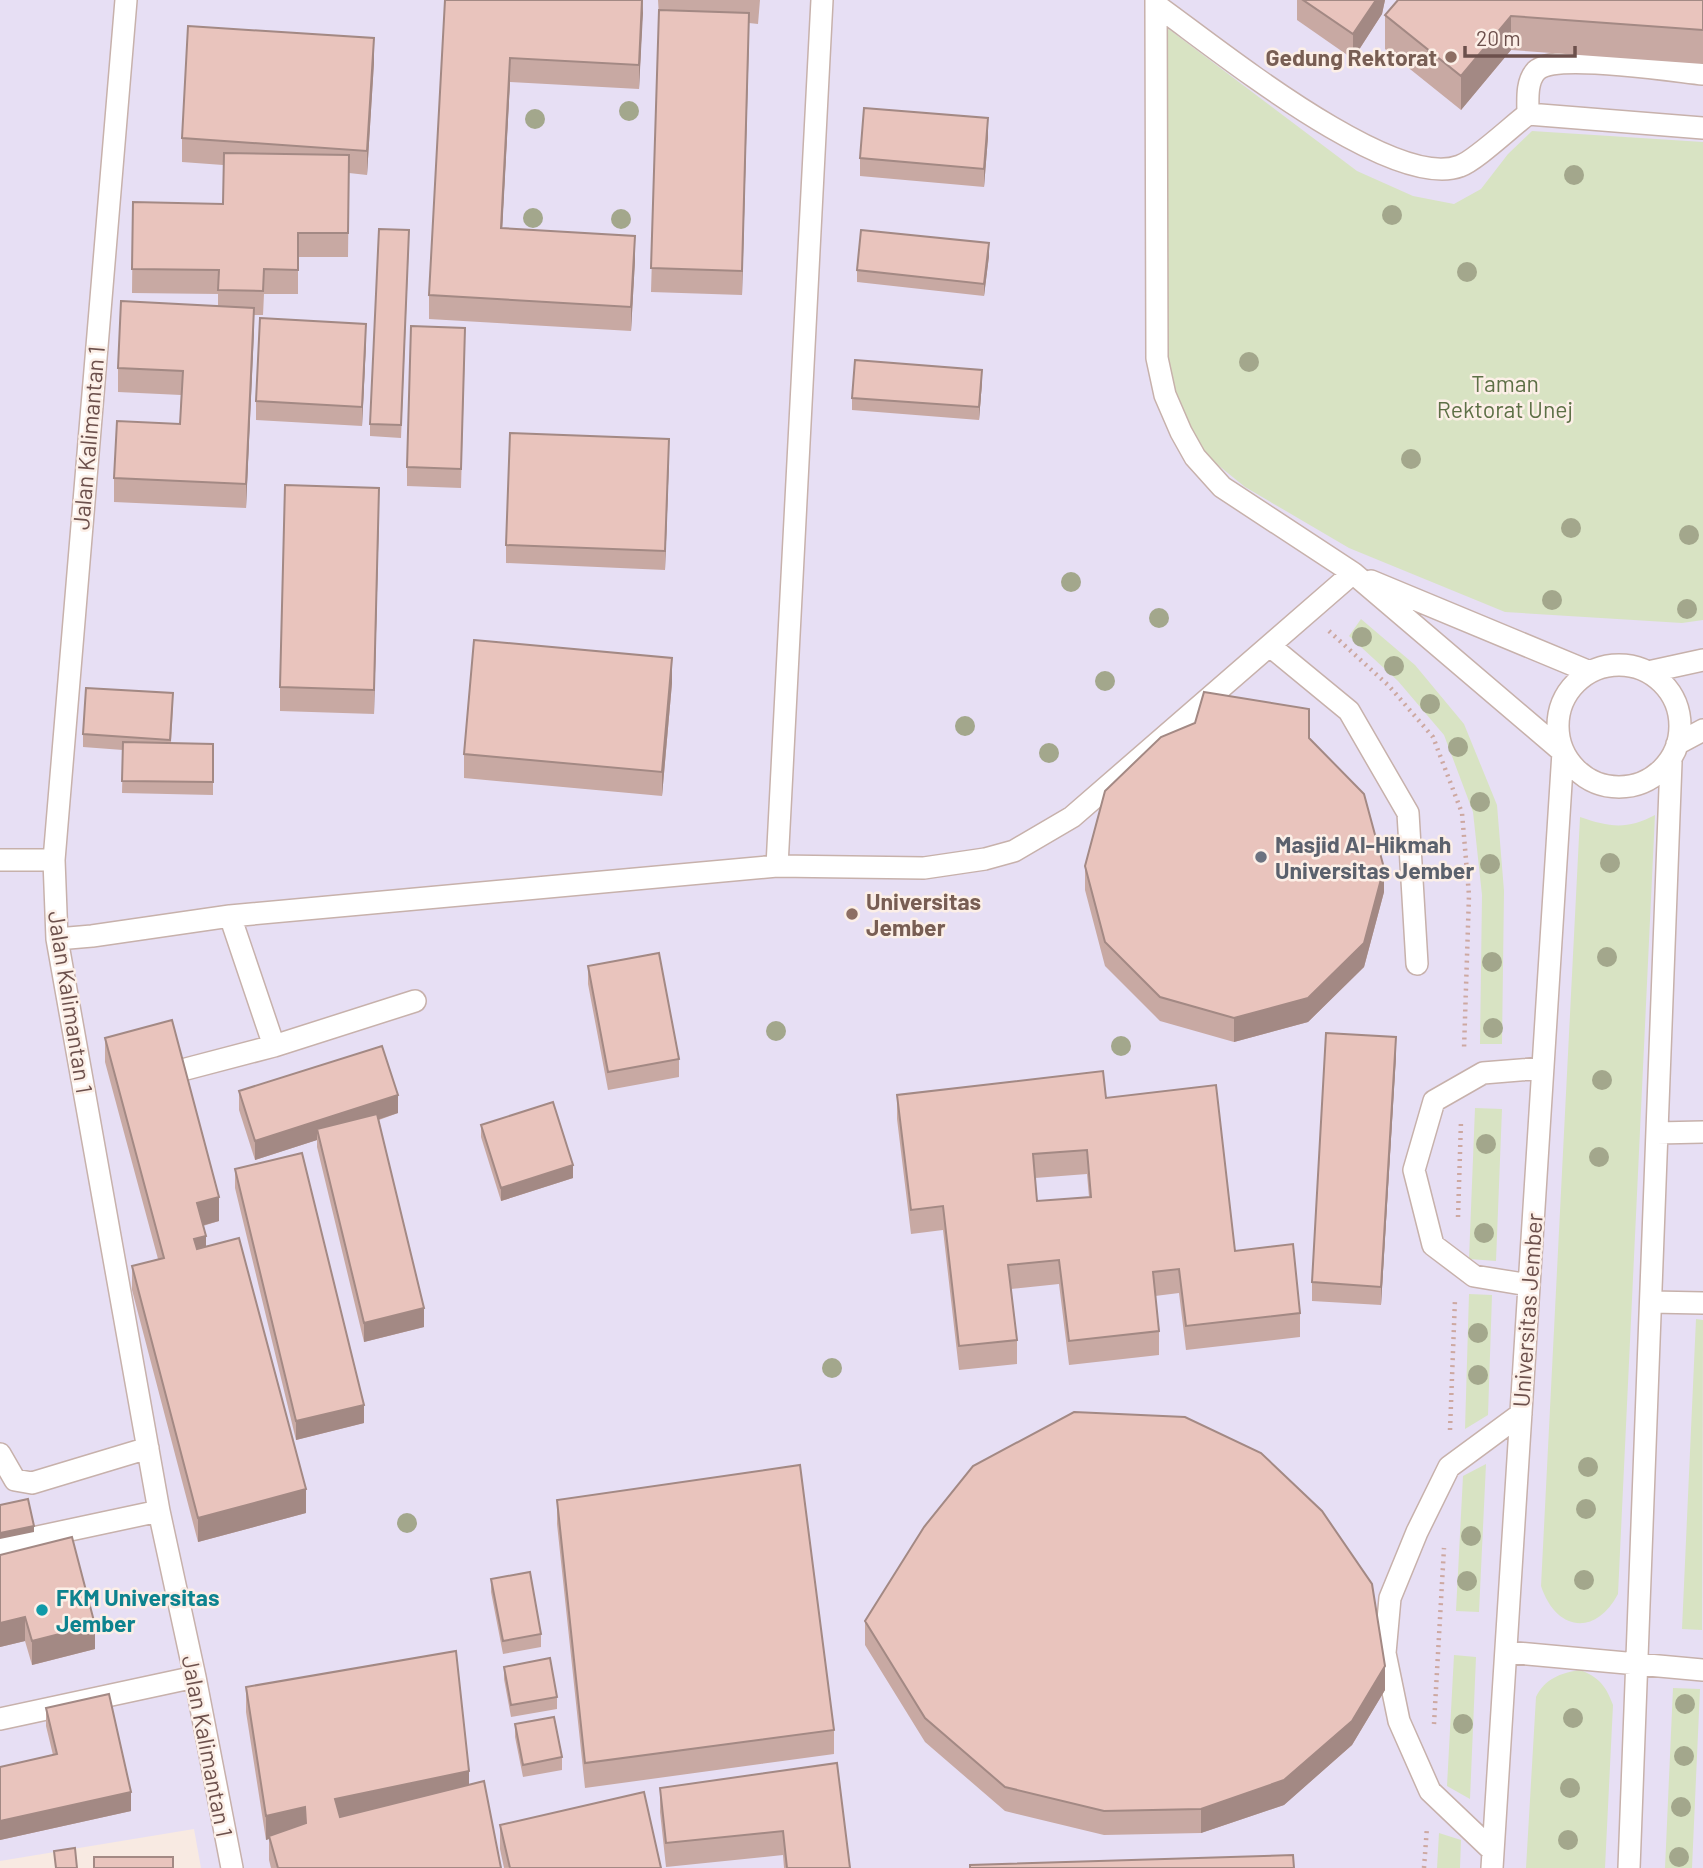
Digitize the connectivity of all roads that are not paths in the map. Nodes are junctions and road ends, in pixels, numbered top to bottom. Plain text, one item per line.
1 (126, 0) edge
2 (822, 0) edge
3 (1156, 2) edge
4 (1703, 74) edge
5 (1528, 114) junction
6 (1703, 128) edge
7 (1353, 573) junction
8 (1270, 646) junction
9 (1703, 660) edge
10 (1590, 671) junction
11 (1648, 672) junction
12 (1703, 730) edge
13 (1563, 752) junction
14 (1674, 753) junction
15 (0, 860) edge
16 (54, 860) junction
17 (778, 866) junction
18 (230, 916) junction
19 (57, 939) junction
20 (1417, 964) dead end
21 (415, 1001) dead end
22 (274, 1046) junction
23 (1543, 1068) junction
24 (186, 1069) edge
25 (1703, 1132) edge
26 (1657, 1133) junction
27 (1529, 1285) junction
28 (1651, 1302) junction
29 (1703, 1303) edge
30 (1521, 1414) junction
31 (148, 1448) junction
32 (0, 1454) edge
33 (159, 1511) junction
34 (0, 1545) edge
35 (1506, 1652) junction
36 (1636, 1666) junction
37 (1703, 1671) edge
38 (195, 1677) junction
39 (0, 1719) edge
40 (1493, 1859) edge
41 (232, 1868) edge
42 (1629, 1868) edge

1 - 16 lane, Jalan Kalimantan 1
2 - 17 lane
3 - 5 lane
3 - 7 lane
4 - 5 lane
5 - 6 lane
7 - 8 lane
7 - 10 lane
7 - 13 lane
8 - 17 lane
8 - 20 lane
9 - 11 lane
10 - 11 lane
10 - 13 lane
11 - 14 lane
12 - 14 lane
13 - 14 lane
13 - 23 lane, Universitas Jember
14 - 26 lane
15 - 16 lane
16 - 19 lane, Jalan Kalimantan 1
17 - 18 lane
18 - 19 lane
18 - 22 lane
19 - 31 lane, Jalan Kalimantan 1
21 - 22 lane
22 - 24 lane
23 - 27 lane, Universitas Jember
23 - 27 lane
25 - 26 lane
26 - 28 lane
27 - 30 lane, Universitas Jember
28 - 29 lane
28 - 36 lane
30 - 35 lane, Universitas Jember
30 - 40 lane
31 - 32 lane
31 - 33 lane, Jalan Kalimantan 1
33 - 34 lane
33 - 38 lane, Jalan Kalimantan 1
35 - 36 lane
35 - 40 lane, Universitas Jember
36 - 37 lane
36 - 42 lane
38 - 39 lane
38 - 41 lane, Jalan Kalimantan 1

